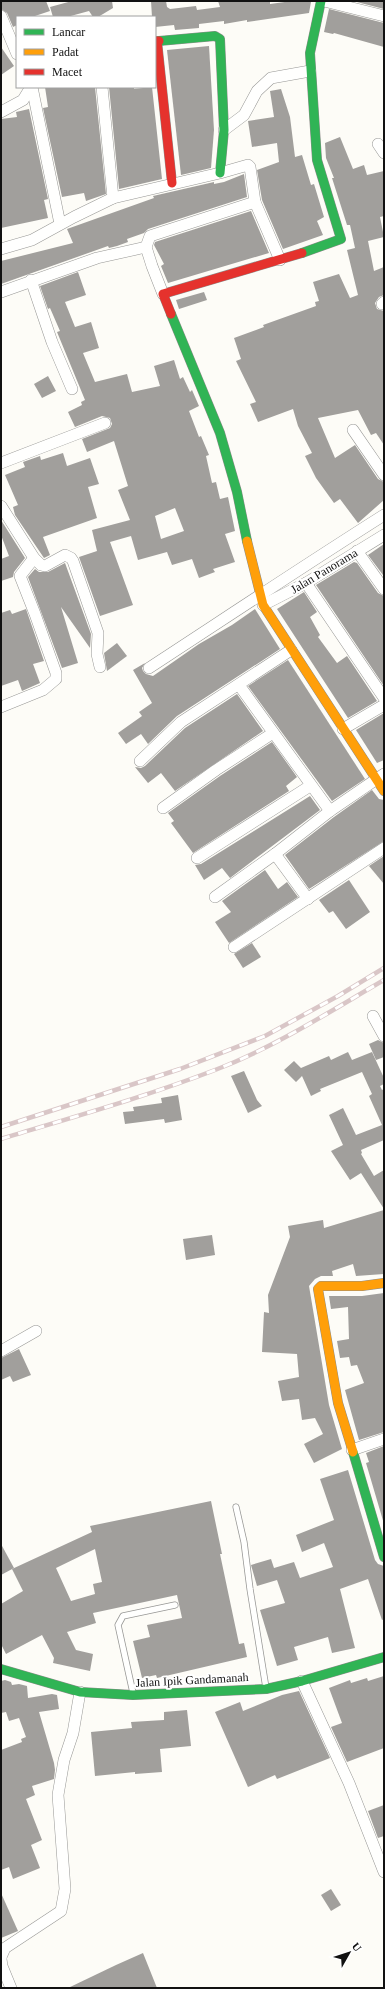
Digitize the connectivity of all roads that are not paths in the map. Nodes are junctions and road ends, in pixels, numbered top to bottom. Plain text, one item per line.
1 (322, 1) edge
2 (1, 16) edge
3 (384, 16) edge
4 (156, 41) edge
5 (16, 52) edge
6 (310, 71) junction
7 (31, 88) edge
8 (32, 88) edge
9 (102, 88) edge
10 (1, 112) edge
11 (224, 130) junction
12 (220, 173) junction
13 (172, 183) junction
14 (113, 198) junction
15 (254, 202) junction
16 (60, 224) junction
17 (146, 246) junction
18 (1, 249) edge
19 (280, 260) junction
20 (31, 280) junction
21 (1, 292) edge
22 (163, 294) junction
23 (72, 389) dead end
24 (105, 423) dead end
25 (353, 430) dead end
26 (1, 463) edge
27 (384, 475) edge
28 (1, 506) edge
29 (384, 515) edge
30 (384, 535) edge
31 (357, 551) junction
32 (34, 558) junction
33 (306, 583) junction
34 (384, 589) edge
35 (261, 600) junction
36 (291, 650) junction
37 (100, 667) dead end
38 (149, 668) dead end
39 (239, 686) junction
40 (384, 698) edge
41 (384, 704) edge
42 (1, 707) edge
43 (343, 729) junction
44 (274, 734) junction
45 (140, 761) dead end
46 (380, 776) edge
47 (310, 786) junction
48 (384, 791) edge
49 (163, 808) dead end
50 (330, 811) junction
51 (384, 848) edge
52 (275, 854) junction
53 (197, 858) dead end
54 (215, 896) dead end
55 (308, 898) junction
56 (234, 947) dead end
57 (373, 1016) dead end
58 (384, 1036) edge
59 (384, 1283) edge
60 (36, 1331) dead end
61 (1, 1351) edge
62 (384, 1439) edge
63 (352, 1450) junction
64 (236, 1507) dead end
65 (384, 1556) edge
66 (175, 1605) dead end
67 (384, 1657) edge
68 (1, 1669) edge
69 (302, 1681) junction
70 (266, 1689) junction
71 (80, 1692) junction
72 (133, 1695) junction
73 (384, 1872) edge
74 (1, 1958) edge
75 (11, 1988) edge

1 - 3 street
1 - 6 street
2 - 5 street
4 - 11 street
4 - 13 street
6 - 11 street
6 - 19 street
7 - 10 street
8 - 16 street
9 - 14 street
11 - 12 street
12 - 13 street
12 - 15 street
13 - 14 street
14 - 16 street
15 - 17 street
15 - 19 street
16 - 18 street
17 - 20 street
17 - 22 street
19 - 22 street
20 - 21 street
20 - 23 street
22 - 35 street
24 - 26 street
25 - 27 street
28 - 32 street
29 - 35 street
30 - 31 street, Jalan Panorama
31 - 33 street, Jalan Panorama
31 - 34 street
32 - 37 street
32 - 42 street
33 - 35 street, Jalan Panorama
33 - 40 street
35 - 36 street
35 - 38 street
36 - 39 street
36 - 43 street
39 - 44 street
39 - 45 street
41 - 43 street
43 - 46 street
44 - 47 street
44 - 49 street
46 - 48 street
46 - 50 street
47 - 50 street
47 - 53 street
50 - 52 street
51 - 55 street
52 - 54 street
52 - 55 street
55 - 56 street
57 - 58 street
59 - 63 street
60 - 61 street
62 - 63 street
63 - 65 street
64 - 70 lane
66 - 72 lane
67 - 69 street, Jalan Ipik Gandamanah
68 - 71 street, Jalan Ipik Gandamanah
69 - 70 street, Jalan Ipik Gandamanah
69 - 73 street
70 - 72 street, Jalan Ipik Gandamanah
71 - 72 street, Jalan Ipik Gandamanah
71 - 74 street
74 - 75 street

